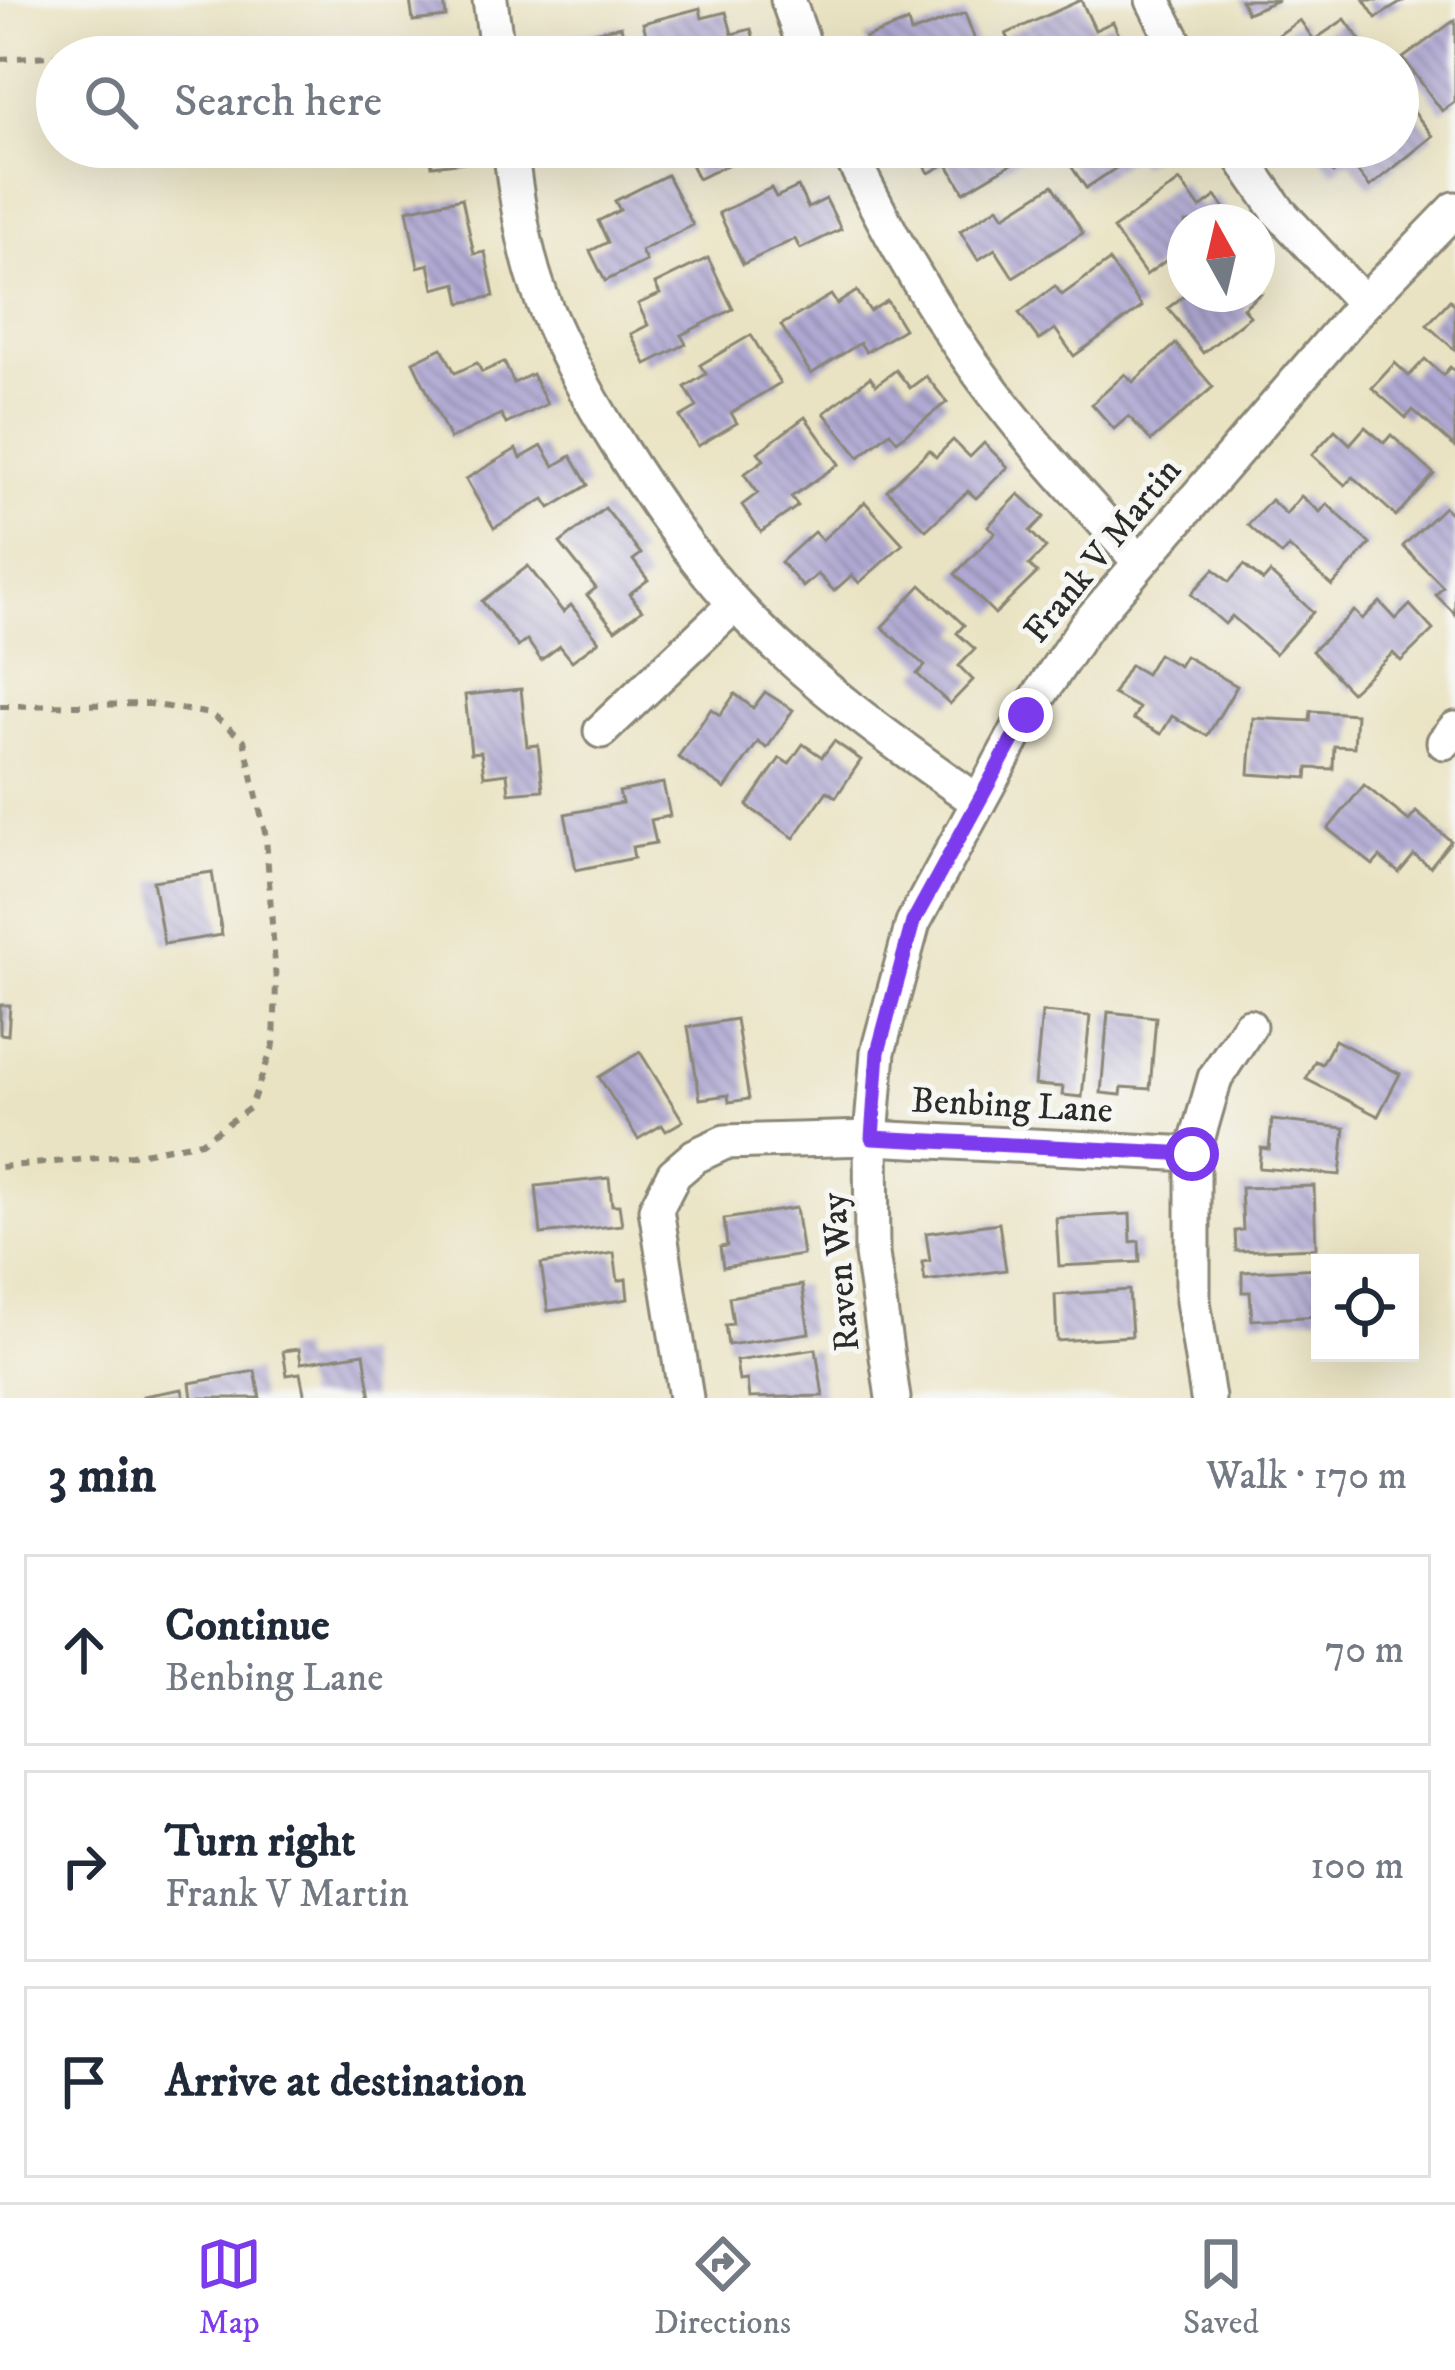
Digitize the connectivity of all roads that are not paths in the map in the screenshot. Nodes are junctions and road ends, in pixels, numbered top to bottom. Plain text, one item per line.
1 (490, 0) edge
2 (788, 0) edge
3 (1153, 0) edge
4 (495, 36) edge
5 (801, 36) edge
6 (1171, 36) edge
7 (514, 168) edge
8 (858, 168) edge
9 (1250, 168) edge
10 (1455, 209) edge
11 (1364, 303) junction
12 (1140, 562) junction
13 (735, 604) junction
14 (601, 731) dead end
15 (977, 801) junction
16 (1249, 1026) dead end
17 (872, 1138) junction
18 (1192, 1154) junction
19 (686, 1398) edge
20 (893, 1398) edge
21 (1208, 1398) edge

1 - 4 street
2 - 5 street
3 - 6 street
7 - 13 street
8 - 12 street
9 - 11 street
10 - 11 street, Frank V Martin
11 - 12 street, Frank V Martin
12 - 15 street, Frank V Martin
13 - 14 street
13 - 15 street
15 - 17 street, Frank V Martin
16 - 18 street
17 - 18 street, Benbing Lane
17 - 19 street, Benbing Lane
17 - 20 street, Raven Way
18 - 21 street

